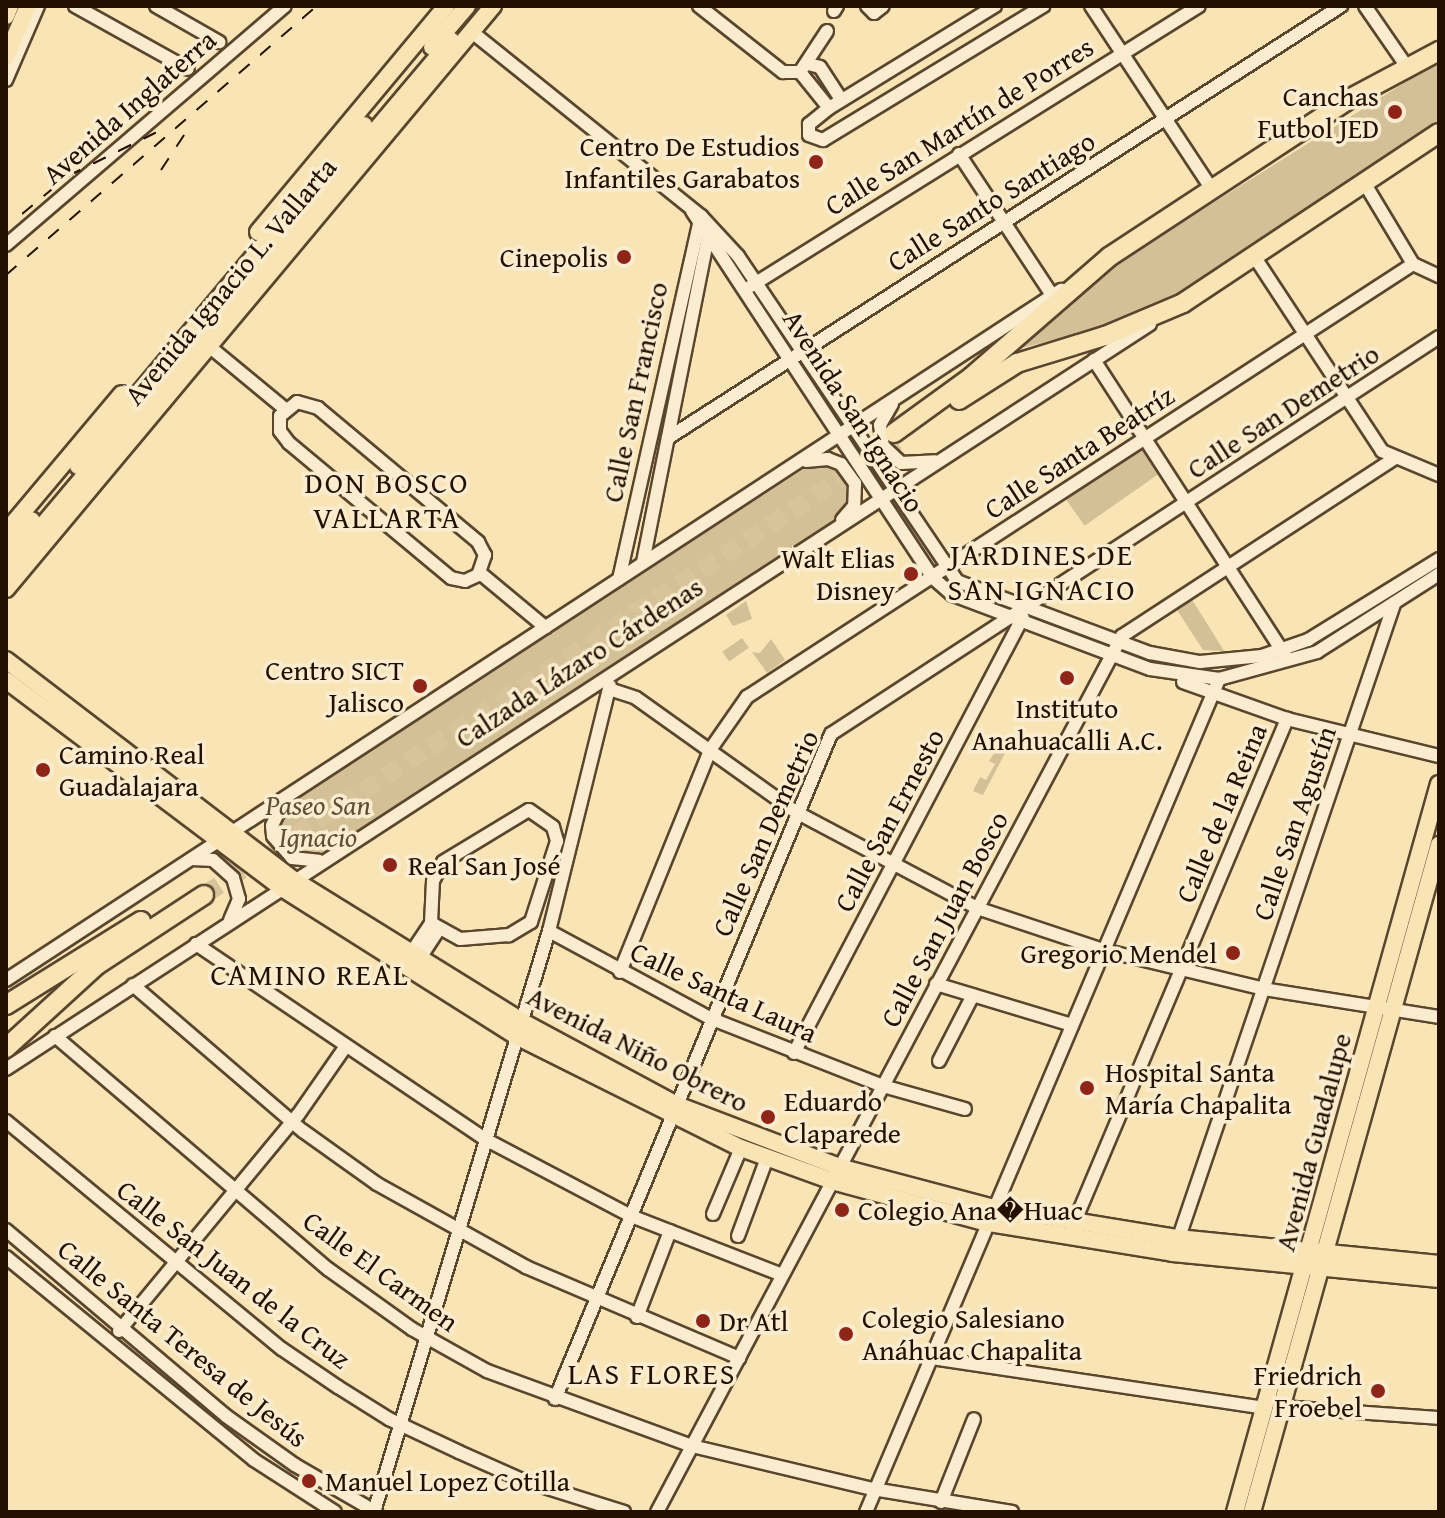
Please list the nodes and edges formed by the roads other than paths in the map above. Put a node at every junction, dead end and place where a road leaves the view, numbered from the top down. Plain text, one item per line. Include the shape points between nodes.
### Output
1 (12, 6) edge
2 (28, 6) edge
3 (38, 6) edge
4 (75, 6) edge
5 (156, 6) edge
6 (446, 6) edge
7 (465, 6) edge
8 (480, 6) edge
9 (493, 6) edge
10 (699, 6) edge
11 (867, 6) edge
12 (883, 6) edge
13 (995, 6) edge
14 (1043, 6) edge
15 (1091, 6) edge
16 (1199, 6) edge
17 (1341, 6) edge
18 (1365, 6) edge
19 (280, 7) edge
20 (6, 16) edge
21 (467, 30) junction
22 (827, 31) dead end
23 (6, 38) edge
24 (219, 42) dead end
25 (1439, 42) edge
26 (1439, 51) edge
27 (1121, 52) junction
28 (6, 57) edge
29 (1405, 64) junction
30 (804, 68) junction
31 (188, 69) dead end
32 (888, 71) junction
33 (6, 80) edge
34 (390, 82) dead end
35 (901, 93) junction
36 (1351, 98) junction
37 (841, 99) junction
38 (829, 108) junction
39 (1163, 120) junction
40 (349, 132) dead end
41 (1439, 135) edge
42 (959, 154) junction
43 (1365, 184) junction
44 (1211, 188) junction
45 (269, 218) junction
46 (1002, 219) junction
47 (702, 223) junction
48 (6, 245) edge
49 (1254, 256) junction
50 (1109, 257) junction
51 (1413, 264) junction
52 (228, 268) junction
53 (1439, 276) edge
54 (752, 286) junction
55 (1052, 295) junction
56 (213, 303) junction
57 (1183, 303) junction
58 (1304, 334) junction
59 (1439, 337) edge
60 (204, 342) junction
61 (801, 349) junction
62 (790, 356) junction
63 (1094, 360) junction
64 (681, 364) junction
65 (664, 366) junction
66 (896, 398) junction
67 (1346, 398) junction
68 (285, 409) junction
69 (853, 427) junction
70 (840, 435) junction
71 (668, 438) junction
72 (1144, 438) junction
73 (943, 459) junction
74 (1394, 459) junction
75 (795, 464) junction
76 (1439, 475) edge
77 (640, 480) junction
78 (657, 485) junction
79 (895, 491) junction
80 (882, 499) junction
81 (1186, 503) junction
82 (6, 532) edge
83 (6, 551) edge
84 (802, 551) junction
85 (1439, 559) edge
86 (643, 562) junction
87 (1228, 568) junction
88 (6, 569) edge
89 (945, 569) junction
90 (480, 573) junction
91 (1439, 574) edge
92 (932, 577) junction
93 (619, 579) junction
94 (6, 589) edge
95 (1391, 598) junction
96 (1020, 616) junction
97 (545, 627) junction
98 (1118, 643) junction
99 (1282, 651) junction
100 (1112, 655) junction
101 (7, 660) edge
102 (1290, 663) junction
103 (1150, 669) junction
104 (612, 673) junction
105 (1219, 679) junction
106 (6, 680) edge
107 (609, 689) junction
108 (1213, 693) junction
109 (1287, 719) junction
110 (1349, 736) junction
111 (710, 750) junction
112 (1439, 756) edge
113 (1439, 784) edge
114 (287, 797) junction
115 (796, 812) junction
116 (224, 839) junction
117 (1439, 845) edge
118 (191, 860) junction
119 (324, 861) junction
120 (893, 864) junction
121 (288, 884) junction
122 (977, 908) junction
123 (228, 923) junction
124 (435, 926) junction
125 (549, 931) junction
126 (196, 944) junction
127 (1103, 950) junction
128 (416, 956) junction
129 (1181, 969) junction
130 (620, 972) junction
131 (6, 980) edge
132 (936, 984) junction
133 (133, 985) junction
134 (1264, 989) junction
135 (973, 995) junction
136 (6, 1005) edge
137 (1384, 1011) junction
138 (1439, 1017) edge
139 (712, 1019) junction
140 (1072, 1025) junction
141 (519, 1028) junction
142 (55, 1036) junction
143 (346, 1046) junction
144 (6, 1048) edge
145 (794, 1053) junction
146 (939, 1061) dead end
147 (6, 1069) edge
148 (883, 1086) junction
149 (965, 1109) dead end
150 (674, 1111) junction
151 (6, 1121) edge
152 (292, 1122) junction
153 (485, 1139) junction
154 (741, 1148) junction
155 (767, 1158) junction
156 (836, 1174) junction
157 (235, 1190) junction
158 (713, 1214) dead end
159 (991, 1215) junction
160 (631, 1216) junction
161 (1071, 1229) junction
162 (6, 1230) edge
163 (458, 1230) junction
164 (670, 1231) junction
165 (738, 1236) dead end
166 (1176, 1245) junction
167 (6, 1257) edge
168 (176, 1262) junction
169 (1315, 1262) junction
170 (1439, 1264) edge
171 (782, 1275) junction
172 (1439, 1279) edge
173 (596, 1301) junction
174 (637, 1317) junction
175 (121, 1327) junction
176 (425, 1337) junction
177 (109, 1342) junction
178 (739, 1358) junction
179 (931, 1358) junction
180 (555, 1399) junction
181 (1274, 1407) junction
182 (1439, 1418) edge
183 (974, 1419) dead end
184 (398, 1424) junction
185 (692, 1446) junction
186 (873, 1489) junction
187 (941, 1502) junction
188 (335, 1512) edge
189 (375, 1512) edge
190 (624, 1512) edge
191 (657, 1512) edge
192 (866, 1512) edge
193 (1012, 1512) edge
194 (1235, 1512) edge
195 (1252, 1512) edge

1 - 20 main road
1 - 23 main road
2 - 28 main road
3 - 33 street
4 - 31 street
5 - 24 street
6 - 45 main road, Avenida Ignacio L. Vallarta
7 - 34 main road via 452,11
7 - 56 main road, Avenida Ignacio L. Vallarta
8 - 21 main road, Avenida Ignacio L. Vallarta
9 - 21 main road, Avenida Ignacio L. Vallarta
10 - 30 street via 783,72
11 - 12 street via 874,13
13 - 32 street
14 - 35 street
15 - 27 street
16 - 27 street, Calle San Martín de Porres
17 - 39 street, Calle Santo Santiago
18 - 29 street
19 - 48 street, Avenida Inglaterra
21 - 47 street, Avenida San Ignacio
21 - 60 main road, Avenida Ignacio L. Vallarta
21 - 60 main road, Avenida Ignacio L. Vallarta via 439,72
22 - 30 street
25 - 29 street, Calzada Lázaro Cárdenas
26 - 36 highway, Calzada Lázaro Cárdenas
27 - 39 street
27 - 42 street, Calle San Martín de Porres
29 - 36 street, Calzada Lázaro Cárdenas
30 - 37 street via 820,67
30 - 38 street
32 - 35 street
32 - 37 street
35 - 38 street via 823,140 814,139 809,124
36 - 44 highway, Calzada Lázaro Cárdenas
37 - 38 street
39 - 44 street
39 - 46 street, Calle Santo Santiago via 1088,171
40 - 45 main road
41 - 43 highway, Calzada Lázaro Cárdenas
42 - 46 street
42 - 54 street, Calle San Martín de Porres
43 - 49 highway, Calzada Lázaro Cárdenas
43 - 51 street
44 - 50 highway, Calzada Lázaro Cárdenas
45 - 52 main road, Avenida Ignacio L. Vallarta
46 - 55 street
46 - 61 street, Calle Santo Santiago
47 - 54 street, Avenida San Ignacio
47 - 64 street, Calle San Francisco
47 - 65 street, Calle San Francisco
49 - 57 highway, Calzada Lázaro Cárdenas
49 - 58 street
50 - 55 street, Calzada Lázaro Cárdenas
50 - 57 highway, Calzada Lázaro Cárdenas via 897,436 1017,363 1105,336
51 - 53 street
51 - 58 street, Calle Santa Beatríz
52 - 56 main road
52 - 82 main road, Avenida Ignacio L. Vallarta
54 - 61 street, Avenida San Ignacio
54 - 62 street, Avenida San Ignacio
55 - 66 street, Calzada Lázaro Cárdenas
56 - 83 main road, Avenida Ignacio L. Vallarta
57 - 63 street, Calzada Lázaro Cárdenas
58 - 67 street
58 - 72 street, Calle Santa Beatríz
59 - 67 street, Calle San Demetrio
60 - 68 street
60 - 88 main road, Avenida Ignacio L. Vallarta
60 - 94 main road, Avenida Ignacio L. Vallarta
61 - 62 street, Calle Santo Santiago
61 - 69 street, Avenida San Ignacio
62 - 70 street, Avenida San Ignacio
62 - 71 street, Calle Santo Santiago
63 - 72 street
63 - 73 street, Calzada Lázaro Cárdenas
64 - 65 street
64 - 71 street, Calle San Francisco
65 - 77 street, Calle San Francisco
66 - 69 street, Calzada Lázaro Cárdenas
66 - 73 street via 880,425 883,446 901,463
67 - 74 street via 1377,446
67 - 81 street, Calle San Demetrio
68 - 90 street via 304,402 318,408 478,542 485,555
68 - 90 street via 280,431 300,453 451,578 465,581
69 - 70 street, Calzada Lázaro Cárdenas
69 - 79 street, Avenida San Ignacio
70 - 75 street, Calzada Lázaro Cárdenas
70 - 80 street, Avenida San Ignacio
71 - 78 street, Calle San Francisco
72 - 81 street
72 - 89 street, Calle Santa Beatríz
73 - 79 street, Calzada Lázaro Cárdenas
74 - 76 street
74 - 87 street, Calle San Juan Bosco
75 - 84 street via 816,459 841,464 857,494 847,516
75 - 86 street, Calzada Lázaro Cárdenas
77 - 78 street
77 - 93 street, Calle San Francisco
78 - 86 street, Calle San Francisco
79 - 80 street, Calzada Lázaro Cárdenas
79 - 89 street, Avenida San Ignacio
80 - 84 street, Calzada Lázaro Cárdenas
80 - 92 street, Avenida San Ignacio
81 - 87 street
81 - 96 street, Calle San Demetrio
84 - 104 street, Calzada Lázaro Cárdenas
85 - 95 street, Avenida San Ignacio
86 - 93 street, Calzada Lázaro Cárdenas
87 - 98 street, Calle San Juan Bosco
87 - 99 street
89 - 92 street, Calle Santa Beatríz
89 - 96 street, Avenida San Ignacio
90 - 97 street
91 - 95 street, Avenida San Ignacio
92 - 96 street, Avenida San Ignacio via 953,595
92 - 111 street, Calle Santa Beatríz via 754,691 730,714
93 - 97 street, Calzada Lázaro Cárdenas
95 - 99 street, Avenida San Ignacio
95 - 102 street, Avenida San Ignacio via 1339,641
95 - 110 street, Calle San Agustín
96 - 98 street, Avenida San Ignacio
96 - 100 street, Avenida San Ignacio
96 - 115 street, Calle San Demetrio via 838,728 825,743
96 - 120 street, Calle San Ernesto
97 - 114 street, Calzada Lázaro Cárdenas
98 - 99 street, Avenida San Ignacio via 1200,662
98 - 100 street, Calle San Juan Bosco
99 - 102 street
100 - 103 street, Avenida San Ignacio
100 - 122 street, Calle San Juan Bosco
101 - 116 main road, Avenida Niño Obrero
102 - 105 street, Avenida San Ignacio
103 - 105 street, Avenida San Ignacio
103 - 108 street
104 - 107 street
104 - 119 street, Calzada Lázaro Cárdenas
105 - 108 street
106 - 116 main road, Avenida Niño Obrero
107 - 111 street via 636,698
107 - 125 street
108 - 109 street
108 - 127 street
109 - 110 street
109 - 129 street, Calle de la Reina
110 - 112 street
110 - 134 street, Calle San Agustín
111 - 115 street
111 - 130 street, Calle Santa Beatríz
113 - 137 main road, Avenida Guadalupe
114 - 116 street, Calzada Lázaro Cárdenas
114 - 119 street via 275,816 273,836 292,858
115 - 120 street
115 - 139 street, Calle San Demetrio
116 - 118 street, Calzada Lázaro Cárdenas
116 - 121 main road, Avenida Niño Obrero
117 - 137 main road, Avenida Guadalupe
118 - 123 street via 213,860 233,878 239,899
118 - 131 street, Calzada Lázaro Cárdenas
119 - 121 street, Calzada Lázaro Cárdenas
120 - 122 street
120 - 145 street, Calle San Ernesto
121 - 123 street, Calzada Lázaro Cárdenas
121 - 128 main road, Avenida Niño Obrero
121 - 141 main road, Avenida Niño Obrero
122 - 127 street
122 - 132 street, Calle San Juan Bosco
123 - 126 street, Calzada Lázaro Cárdenas
124 - 124 street via 460,939 483,933 509,935 531,922 557,841 553,827 529,810 443,862 433,881
124 - 128 street
125 - 130 street, Calle Santa Laura
125 - 141 street
126 - 133 street, Calzada Lázaro Cárdenas
126 - 143 street
127 - 129 street
127 - 140 street
128 - 141 main road, Avenida Niño Obrero
129 - 134 street
129 - 161 street, Calle de la Reina
130 - 139 street, Calle Santa Laura
132 - 135 street
132 - 148 street, Calle San Juan Bosco
133 - 142 street, Calzada Lázaro Cárdenas
133 - 152 street
134 - 137 street
134 - 166 street, Calle San Agustín
135 - 140 street
135 - 146 street
136 - 144 highway via 201,890 97,965
137 - 138 street
137 - 169 main road, Avenida Guadalupe
139 - 145 street, Calle Santa Laura
139 - 150 street, Calle San Demetrio
140 - 159 street
141 - 150 main road, Avenida Niño Obrero
141 - 153 street
142 - 147 street, Calzada Lázaro Cárdenas
142 - 157 street, Calle El Carmen
143 - 152 street
143 - 153 street
145 - 148 street, Calle Santa Laura
148 - 149 street, Calle Santa Laura
148 - 156 street, Calle San Juan Bosco
150 - 154 main road, Avenida Niño Obrero
150 - 156 main road, Avenida Niño Obrero
150 - 160 street, Calle San Demetrio
151 - 168 street, Calle San Juan de la Cruz
152 - 157 street
152 - 163 street via 377,1184
153 - 160 street
153 - 163 street
154 - 155 main road, Avenida Niño Obrero
154 - 158 street
155 - 156 main road, Avenida Niño Obrero
155 - 165 street
156 - 159 main road, Avenida Niño Obrero
156 - 171 street, Calle San Juan Bosco
157 - 168 street
157 - 176 street, Calle El Carmen via 328,1269
159 - 161 main road, Avenida Niño Obrero
159 - 179 street
160 - 164 street
160 - 173 street, Calle San Demetrio
161 - 166 main road, Avenida Niño Obrero
162 - 175 street, Calle Santa Teresa de Jesús
163 - 173 street
163 - 176 street
164 - 171 street
164 - 174 street
166 - 169 main road, Avenida Niño Obrero
167 - 177 street, Calle Santa Teresa de Jesús
168 - 175 street
168 - 184 street, Calle San Juan de la Cruz via 282,1349
169 - 170 main road, Avenida Niño Obrero
169 - 172 main road, Avenida Niño Obrero
169 - 181 main road, Avenida Guadalupe
171 - 178 street, Calle San Juan Bosco
173 - 174 street
173 - 180 street, Calle San Demetrio
174 - 178 street
175 - 177 street
175 - 189 street, Calle Santa Teresa de Jesús via 265,1445
176 - 180 street, Calle El Carmen
176 - 184 street
177 - 188 street, Calle Santa Teresa de Jesús via 254,1460
178 - 185 street, Calle San Juan Bosco
179 - 181 street
179 - 186 street
180 - 185 street, Calle El Carmen
181 - 182 street
181 - 194 main road, Avenida Guadalupe
181 - 195 main road, Avenida Guadalupe
183 - 187 street
184 - 189 street
184 - 190 street, Calle San Juan de la Cruz via 522,1480
185 - 186 street, Calle El Carmen
185 - 191 street, Calle San Juan Bosco
186 - 187 street, Calle El Carmen
186 - 192 street
187 - 193 street, Calle El Carmen

